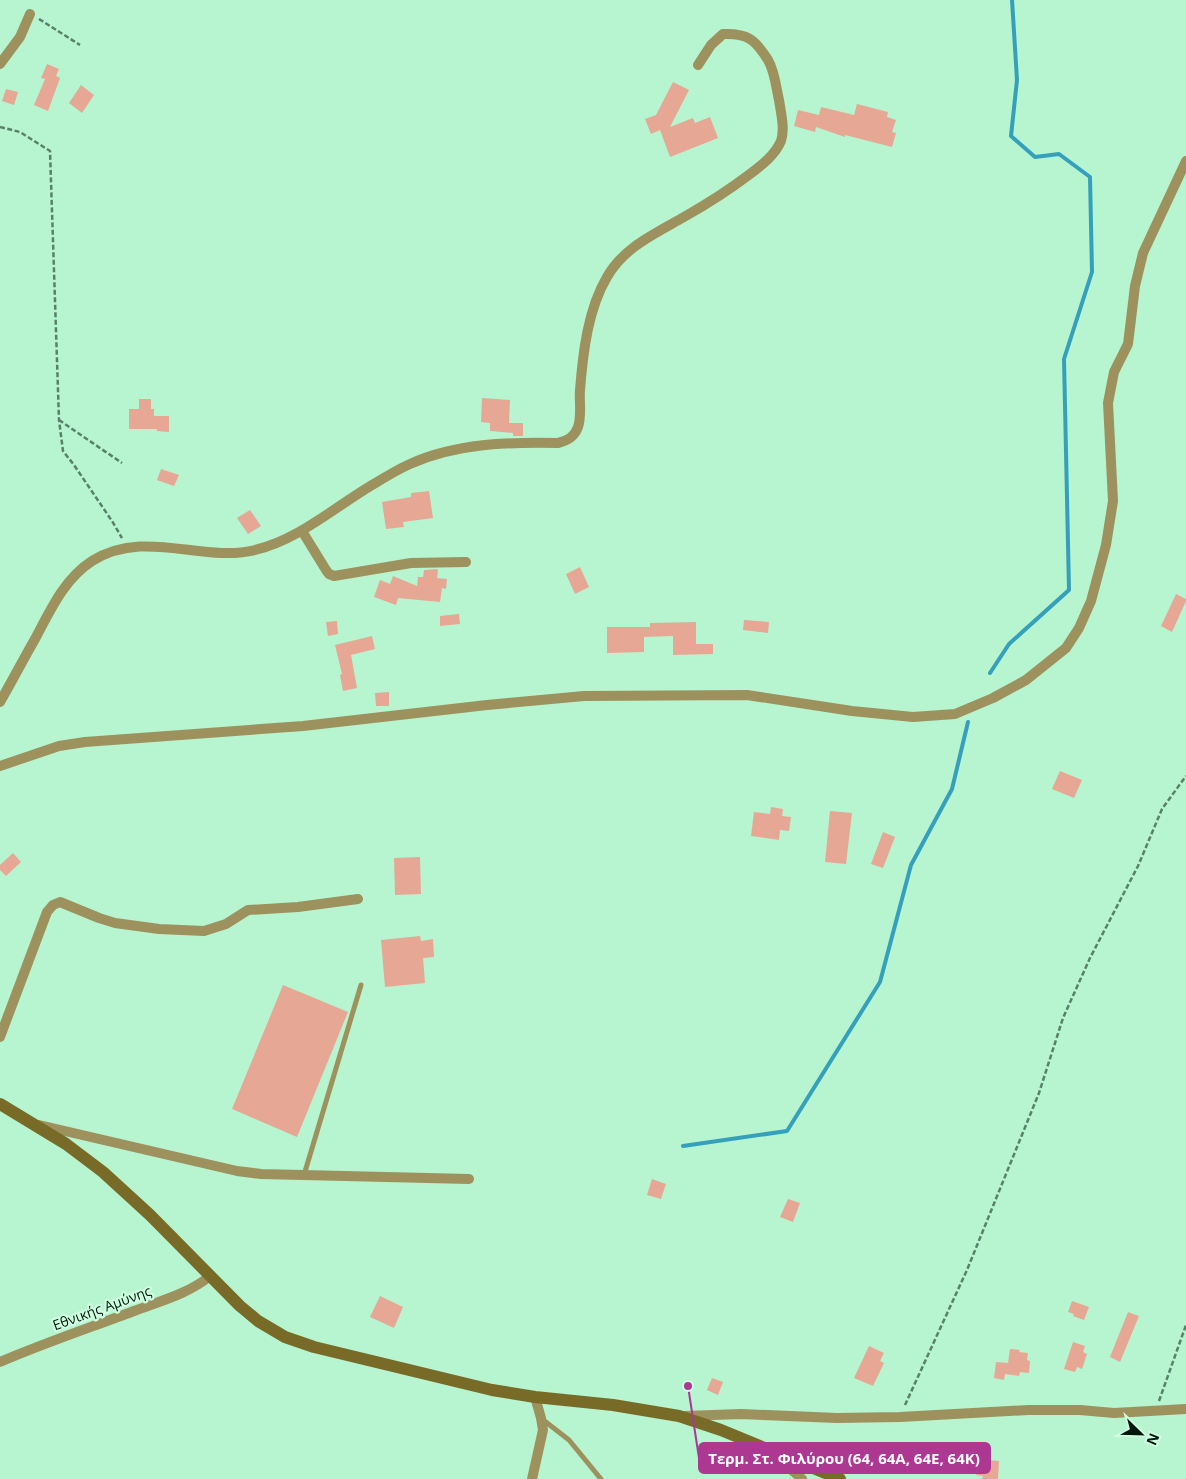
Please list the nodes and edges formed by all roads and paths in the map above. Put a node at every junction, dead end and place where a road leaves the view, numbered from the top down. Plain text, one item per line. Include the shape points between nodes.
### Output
1 (30, 14) joint
2 (80, 45) dead end
3 (0, 64) edge
4 (698, 65) dead end
5 (0, 127) edge
6 (1186, 160) edge
7 (59, 420) junction
8 (122, 463) dead end
9 (302, 531) junction
10 (128, 548) junction
11 (466, 562) dead end
12 (0, 702) edge
13 (0, 766) edge
14 (1186, 776) edge
15 (358, 899) dead end
16 (361, 985) dead end
17 (0, 1037) edge
18 (0, 1104) edge
19 (36, 1124) junction
20 (304, 1175) junction
21 (469, 1179) dead end
22 (210, 1276) junction
23 (1186, 1325) edge
24 (0, 1362) edge
25 (535, 1397) junction
26 (1186, 1409) edge
27 (1156, 1412) junction
28 (679, 1416) junction
29 (900, 1417) junction
30 (541, 1418) junction
31 (769, 1450) junction
32 (532, 1479) edge
33 (600, 1479) edge
34 (802, 1479) edge
35 (840, 1479) edge

1 - 2 path
1 - 3 street via 20,37
4 - 9 street via 723,34 740,33 754,41 773,73 781,116 781,141 755,171 640,242 611,270 595,302 582,372 580,421 574,435 558,443 502,443 432,455 365,489
5 - 7 path via 20,132 50,151
6 - 13 street via 1143,253 1135,286 1128,344 1114,372 1108,403 1113,502 1091,601 1066,648 1026,680 993,698 954,714 913,717 747,695 576,697 303,726 85,742 59,746
7 - 8 path
7 - 10 path via 63,451
9 - 10 street via 276,544 245,552 167,546
9 - 11 street via 326,570 334,576 411,563
10 - 12 street via 97,558 69,581
14 - 29 path via 1162,809 1138,866 1063,1018 1039,1093 967,1270
15 - 17 street via 248,910 226,924 204,931 115,923 60,902 47,912
16 - 20 lane
18 - 19 street
19 - 20 street via 237,1171
19 - 22 street via 103,1172
20 - 21 street
22 - 24 street, Εθνικής Αμύνης via 181,1293
22 - 25 street via 258,1321 295,1341 492,1390
23 - 27 path
25 - 28 street
25 - 30 street
26 - 27 street
27 - 29 street via 1028,1410
28 - 29 street
28 - 31 street
30 - 32 street via 543,1430
30 - 33 lane via 569,1440
31 - 34 street
31 - 35 street

